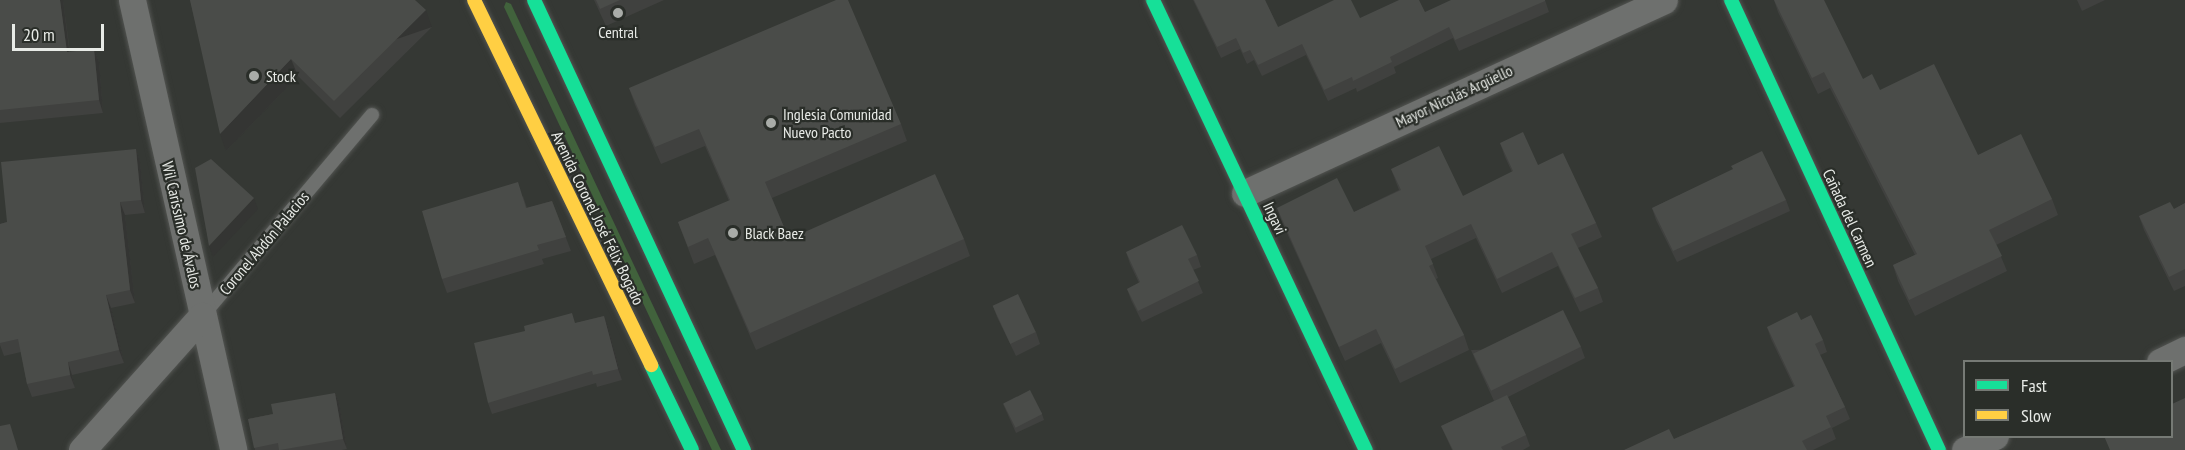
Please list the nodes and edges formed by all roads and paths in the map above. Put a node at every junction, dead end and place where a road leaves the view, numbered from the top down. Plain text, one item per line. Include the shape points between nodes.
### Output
1 (132, 0) edge
2 (474, 0) edge
3 (534, 0) edge
4 (1153, 0) edge
5 (1664, 0) edge
6 (1731, 0) edge
7 (372, 115) dead end
8 (1245, 193) junction
9 (202, 316) junction
10 (2185, 350) edge
11 (2164, 360) edge
12 (1991, 438) edge
13 (82, 450) edge
14 (232, 450) edge
15 (692, 450) edge
16 (744, 450) edge
17 (1366, 450) edge
18 (1939, 450) edge
19 (1965, 450) edge

1 - 9 street, Wil Carissimo de Ávalos
2 - 15 street, Avenida Coronel José Félix Bogado
3 - 16 street, Avenida Coronel José Félix Bogado
4 - 8 street, Ingavi
5 - 8 street, Mayor Nicolás Argüello
6 - 18 street, Cañada del Carmen
7 - 9 lane, Coronel Abdón Palacios
8 - 17 street, Ingavi
9 - 13 street, Coronel Abdón Palacios
9 - 14 street, Wil Carissimo de Ávalos
10 - 11 street
12 - 19 street

